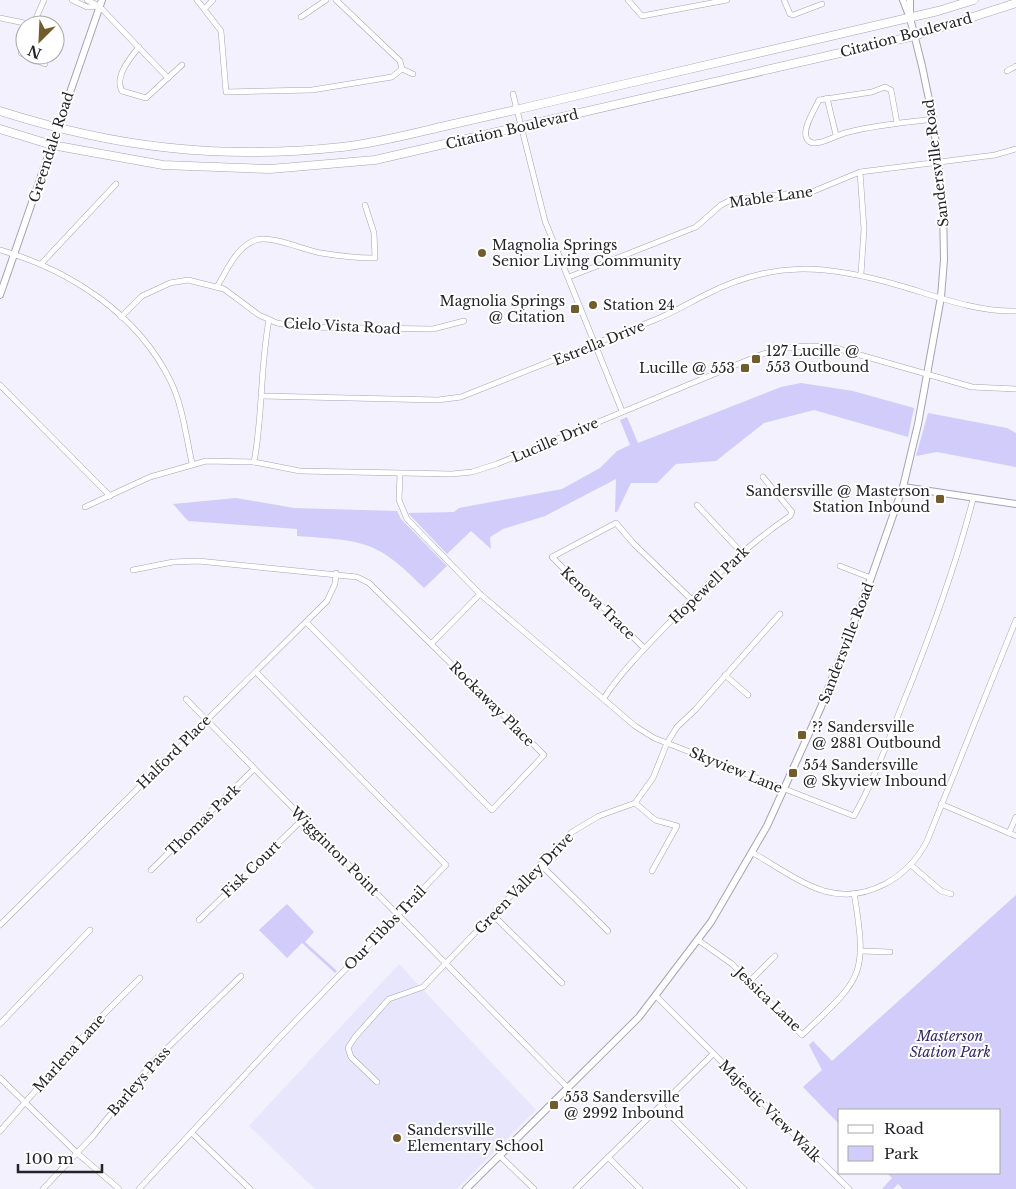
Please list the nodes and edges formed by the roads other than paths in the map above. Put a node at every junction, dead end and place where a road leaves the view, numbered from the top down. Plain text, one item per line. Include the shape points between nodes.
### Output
1 (44, 0) edge
2 (72, 0) edge
3 (87, 0) edge
4 (197, 0) edge
5 (213, 0) edge
6 (326, 0) edge
7 (336, 0) edge
8 (628, 0) edge
9 (727, 0) edge
10 (784, 0) edge
11 (903, 0) edge
12 (910, 0) edge
13 (974, 0) edge
14 (100, 3) edge
15 (1016, 3) edge
16 (822, 4) dead end
17 (205, 8) junction
18 (38, 15) edge
19 (301, 17) dead end
20 (0, 18) edge
21 (910, 18) junction
22 (15, 21) edge
23 (914, 36) junction
24 (139, 47) junction
25 (182, 65) dead end
26 (1016, 66) edge
27 (402, 69) junction
28 (1007, 71) dead end
29 (413, 74) dead end
30 (168, 78) junction
31 (513, 94) dead end
32 (828, 98) junction
33 (517, 110) junction
34 (0, 111) edge
35 (933, 119) junction
36 (897, 124) junction
37 (522, 126) junction
38 (0, 129) edge
39 (57, 129) junction
40 (836, 135) junction
41 (52, 145) junction
42 (1016, 149) edge
43 (939, 163) junction
44 (860, 172) junction
45 (116, 184) dead end
46 (365, 205) dead end
47 (0, 250) edge
48 (16, 254) junction
49 (41, 264) junction
50 (861, 274) junction
51 (569, 277) junction
52 (217, 287) junction
53 (0, 295) edge
54 (942, 298) junction
55 (1016, 312) edge
56 (121, 317) junction
57 (269, 320) junction
58 (464, 321) dead end
59 (594, 345) junction
60 (928, 376) junction
61 (0, 385) edge
62 (1016, 390) edge
63 (262, 396) junction
64 (622, 411) junction
65 (254, 462) junction
66 (192, 463) junction
67 (400, 474) junction
68 (764, 477) dead end
69 (903, 487) junction
70 (110, 496) junction
71 (973, 498) junction
72 (696, 504) dead end
73 (1016, 504) edge
74 (86, 507) dead end
75 (741, 552) junction
76 (840, 566) dead end
77 (133, 570) dead end
78 (336, 573) junction
79 (872, 578) junction
80 (480, 594) junction
81 (692, 600) junction
82 (780, 614) dead end
83 (1016, 620) edge
84 (306, 622) junction
85 (432, 643) junction
86 (644, 648) junction
87 (256, 672) junction
88 (725, 675) junction
89 (748, 695) dead end
90 (604, 698) junction
91 (186, 699) dead end
92 (206, 720) junction
93 (667, 742) junction
94 (254, 769) junction
95 (784, 789) junction
96 (635, 803) junction
97 (941, 804) junction
98 (1016, 817) edge
99 (303, 818) junction
100 (1009, 833) junction
101 (1016, 836) edge
102 (753, 853) junction
103 (540, 864) junction
104 (911, 865) junction
105 (151, 870) dead end
106 (652, 871) dead end
107 (854, 893) junction
108 (951, 894) dead end
109 (492, 914) junction
110 (398, 915) junction
111 (199, 920) dead end
112 (0, 925) edge
113 (90, 930) dead end
114 (608, 931) dead end
115 (698, 940) junction
116 (862, 951) junction
117 (890, 952) dead end
118 (775, 956) dead end
119 (446, 964) junction
120 (241, 976) dead end
121 (140, 978) dead end
122 (749, 982) junction
123 (562, 984) dead end
124 (656, 996) junction
125 (0, 1024) edge
126 (713, 1054) junction
127 (0, 1078) edge
128 (377, 1082) dead end
129 (568, 1088) junction
130 (24, 1103) junction
131 (660, 1106) junction
132 (0, 1131) edge
133 (193, 1134) junction
134 (77, 1154) junction
135 (500, 1156) junction
136 (608, 1157) junction
137 (43, 1189) edge
138 (119, 1189) edge
139 (140, 1189) edge
140 (250, 1189) edge
141 (466, 1189) edge
142 (534, 1189) edge
143 (576, 1189) edge
144 (640, 1189) edge
145 (744, 1189) edge
146 (849, 1189) edge

1 - 18 street
2 - 14 street via 87,7
3 - 14 street
4 - 17 street
5 - 17 street
6 - 19 street
7 - 27 street via 400,61
8 - 9 street via 642,16
10 - 16 street via 793,15
11 - 21 street, Sandersville Road
12 - 21 street, Sandersville Road
13 - 21 main road, Citation Boulevard
14 - 24 street
14 - 39 street, Greendale Road
15 - 23 main road, Citation Boulevard
17 - 27 street via 221,32 226,92 312,90 392,77
20 - 22 street
21 - 23 street, Sandersville Road
21 - 33 main road, Citation Boulevard
23 - 35 street, Sandersville Road
23 - 37 main road, Citation Boulevard
24 - 30 street
24 - 30 street via 128,62 120,82 122,92 146,98
25 - 30 street
26 - 28 street
27 - 29 street
31 - 33 street
32 - 36 street via 885,87 891,90
32 - 40 street
32 - 40 street via 819,100 805,134 811,143
33 - 37 street
33 - 39 main road, Citation Boulevard via 370,142 274,152 145,146
34 - 39 main road, Citation Boulevard
35 - 36 street
35 - 43 street, Sandersville Road
36 - 40 street
37 - 41 main road, Citation Boulevard via 375,160 270,169 163,165
37 - 51 street via 545,221
38 - 41 main road, Citation Boulevard
39 - 41 street, Greendale Road
41 - 48 street, Greendale Road
42 - 43 street, Mable Lane
43 - 44 street, Mable Lane
43 - 54 street, Sandersville Road via 945,228
44 - 50 street via 864,229
44 - 51 street, Mable Lane via 814,191 731,200 696,227
45 - 49 street
46 - 52 street via 374,233 375,258 320,253 257,239 234,258
47 - 48 street
48 - 49 street
48 - 53 street, Greendale Road
49 - 56 street via 82,285
50 - 54 street, Estrella Drive
50 - 59 street, Estrella Drive via 801,268 763,274 705,295 673,313
51 - 59 street
52 - 56 street, Cielo Vista Road via 188,280 170,283 142,296
52 - 57 street, Cielo Vista Road
54 - 55 street, Estrella Drive via 991,311
54 - 60 street, Sandersville Road
56 - 66 street via 142,338 171,383
57 - 58 street, Cielo Vista Road via 299,327 433,329
57 - 63 street
59 - 63 street, Estrella Drive via 486,389 450,400
59 - 64 street
60 - 62 street, Lucille Drive via 972,387
60 - 64 street, Lucille Drive via 826,346 795,346 778,348
60 - 69 street, Sandersville Road
61 - 70 street
63 - 65 street
64 - 67 street, Lucille Drive via 472,472
65 - 66 street, Lucille Drive
65 - 67 street, Lucille Drive via 300,471
66 - 70 street, Lucille Drive via 150,477
67 - 80 street, Skyview Lane via 399,500 407,519
68 - 75 street, Hopewell Park via 792,512
69 - 71 street
69 - 79 street, Sandersville Road
70 - 74 street, Lucille Drive
71 - 73 street
71 - 95 street, Skyview Lane via 936,620 854,816
72 - 75 street
75 - 81 street, Hopewell Park
76 - 79 street
77 - 78 street, Rockaway Place via 198,561
78 - 84 street, Halford Place via 327,601
78 - 85 street, Rockaway Place via 369,583
79 - 95 street, Sandersville Road via 821,707
80 - 85 street
80 - 90 street, Skyview Lane
81 - 86 street, Hopewell Park
81 - 86 street, Kenova Trace via 616,523 552,557
82 - 88 street
83 - 97 street
84 - 85 street, Rockaway Place via 492,810 544,755
84 - 87 street, Halford Place
86 - 90 street, Hopewell Park
87 - 92 street, Halford Place
87 - 110 street, Our Tibbs Trail via 446,865
88 - 89 street
88 - 93 street
90 - 93 street, Skyview Lane via 634,726
91 - 92 street, Wigginton Point
92 - 94 street, Wigginton Point
92 - 112 street, Halford Place
93 - 95 street, Skyview Lane
93 - 96 street via 653,778
94 - 99 street, Wigginton Point
94 - 105 street, Thomas Park
95 - 102 street, Sandersville Road
96 - 103 street, Green Valley Drive via 599,816 578,828
96 - 106 street via 654,820 677,826
97 - 100 street
97 - 104 street via 921,852
98 - 100 street
99 - 110 street, Wigginton Point
99 - 111 street, Fisk Court
100 - 101 street
102 - 107 street via 818,889
102 - 115 street, Sandersville Road
103 - 109 street, Green Valley Drive
103 - 114 street
104 - 107 street via 883,886
104 - 108 street via 941,891
107 - 116 street, Jessica Lane
109 - 119 street, Green Valley Drive
109 - 123 street
110 - 119 street, Wigginton Point
110 - 133 street, Our Tibbs Trail via 281,1036
113 - 125 street
115 - 122 street, Jessica Lane via 732,964
115 - 124 street, Sandersville Road
116 - 117 street
116 - 122 street, Jessica Lane via 858,971 849,989 802,1035
118 - 122 street
119 - 128 street, Green Valley Drive via 424,987 389,999 348,1048 351,1057
119 - 129 street, Wigginton Point
120 - 134 street, Barleys Pass via 152,1063
121 - 130 street, Marlena Lane
124 - 126 street, Majestic View Walk
124 - 129 street, Sandersville Road
126 - 131 street, Majestic View Walk
126 - 146 street, Majestic View Walk
127 - 130 street
129 - 135 street, Sandersville Road
130 - 132 street, Marlena Lane
130 - 134 street
131 - 136 street, Majestic View Walk
131 - 145 street
133 - 139 street, Our Tibbs Trail
133 - 140 street
134 - 137 street, Barleys Pass
134 - 138 street
135 - 141 street, Sandersville Road
135 - 142 street
136 - 143 street, Majestic View Walk
136 - 144 street

